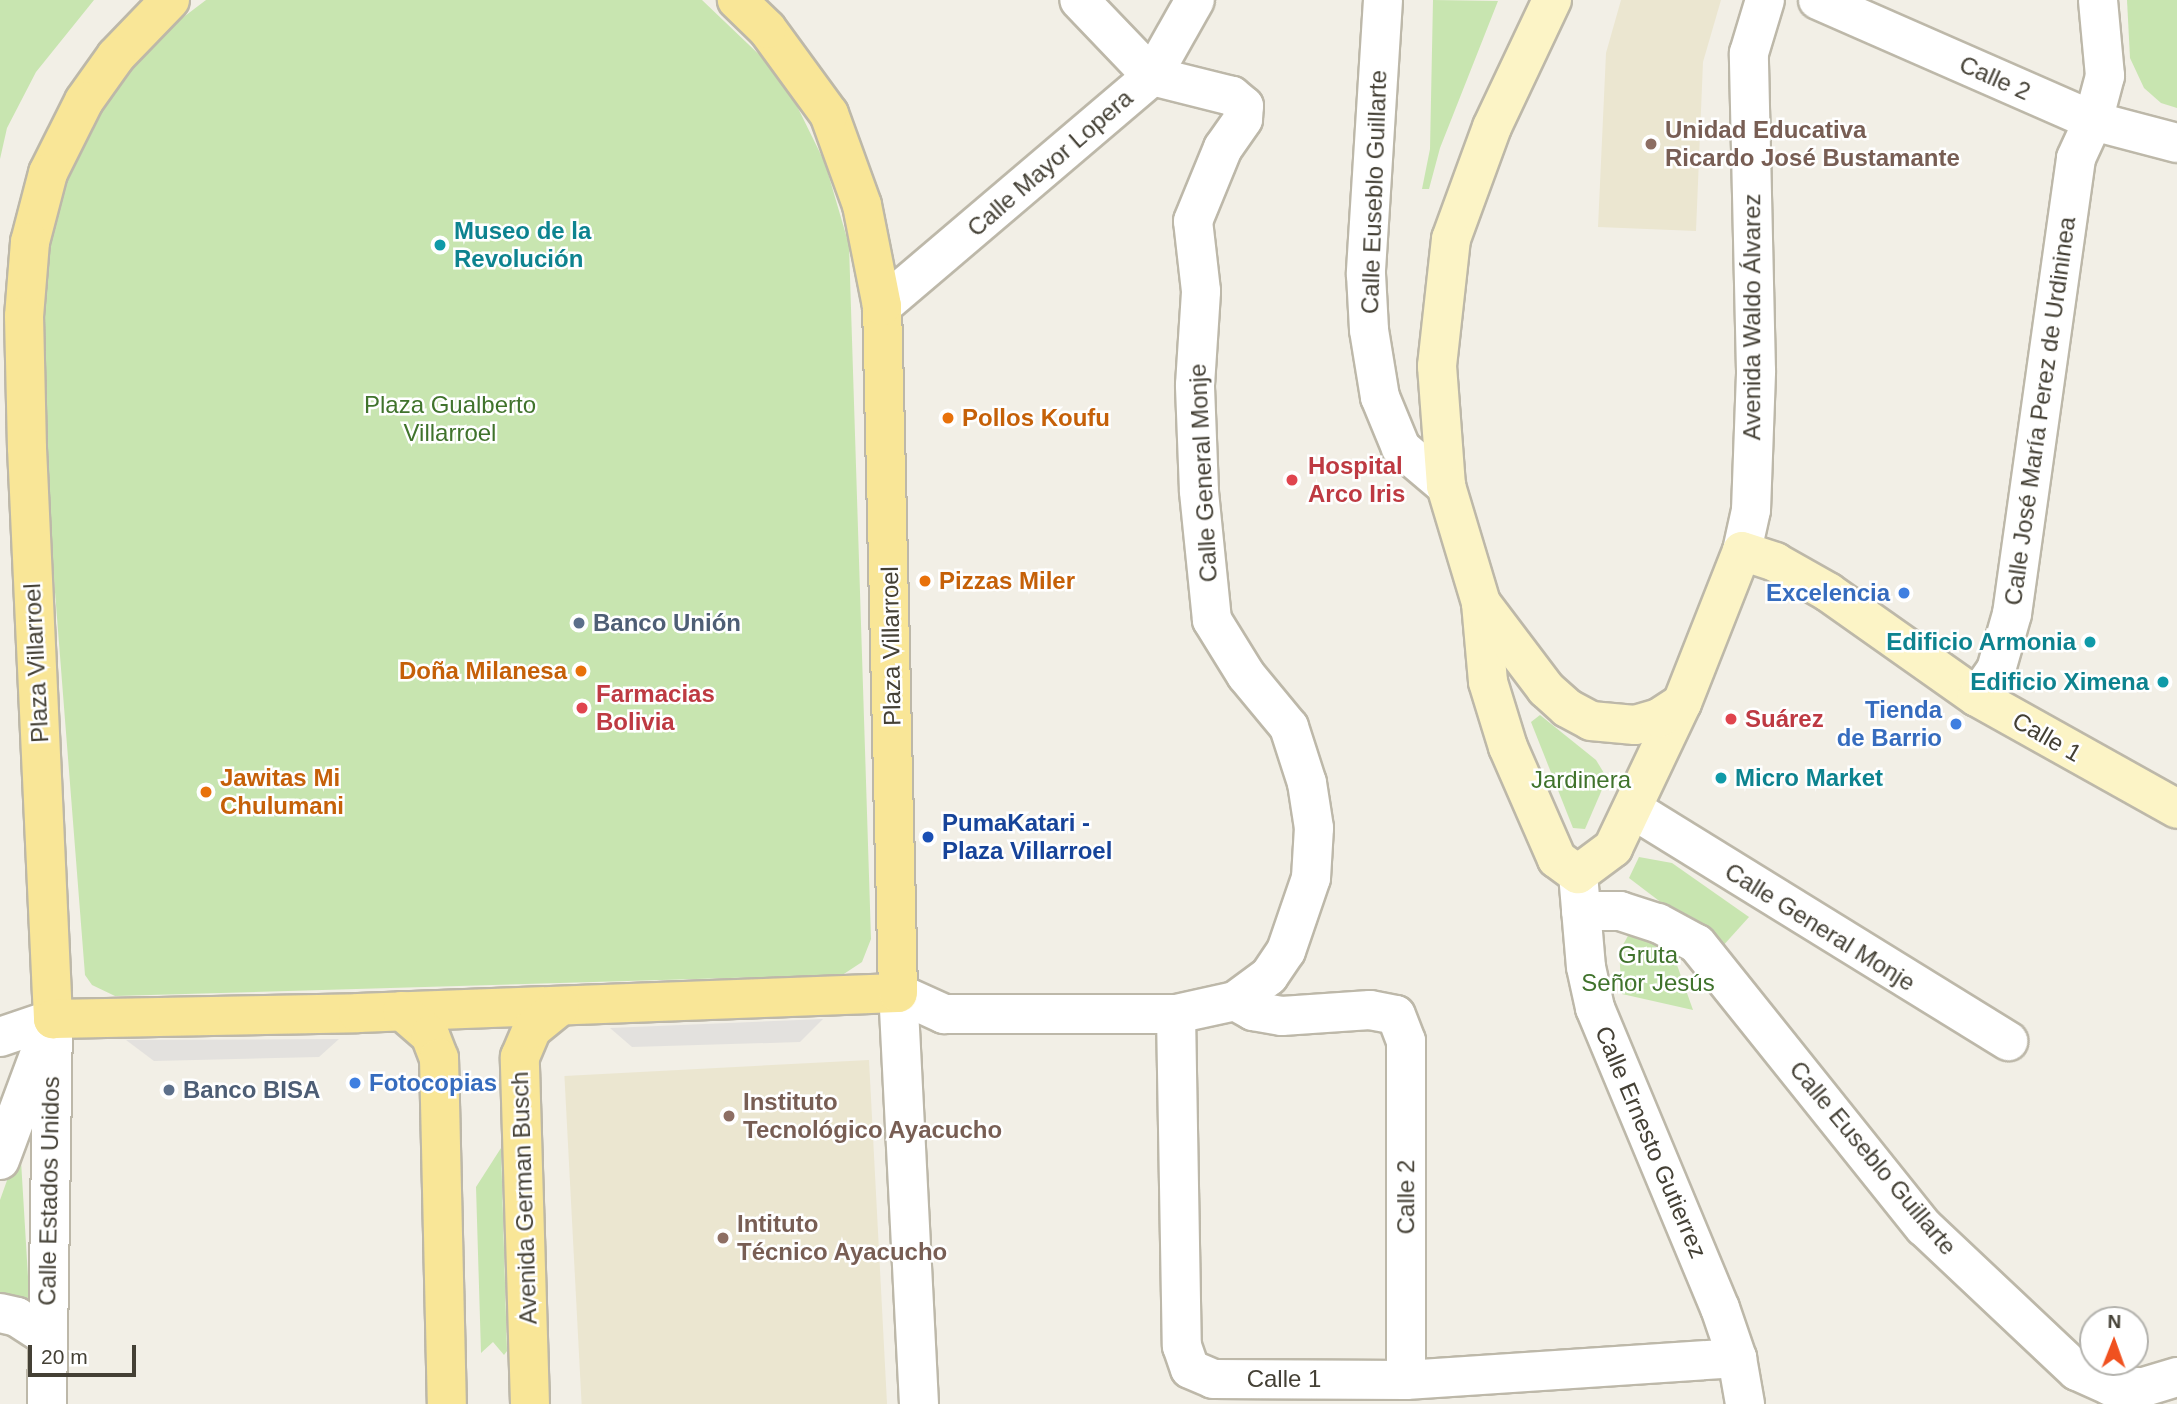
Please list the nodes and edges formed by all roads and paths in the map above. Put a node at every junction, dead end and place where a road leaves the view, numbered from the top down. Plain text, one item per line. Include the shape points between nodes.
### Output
1 (170, 0) edge
2 (737, 0) edge
3 (1079, 0) edge
4 (1195, 0) edge
5 (1383, 0) edge
6 (1552, 0) edge
7 (1765, 0) edge
8 (1818, 0) edge
9 (2098, 0) edge
10 (1152, 76) junction
11 (2093, 121) junction
12 (2177, 143) edge
13 (882, 306) junction
14 (1446, 486) junction
15 (1742, 551) junction
16 (1481, 603) junction
17 (1977, 697) junction
18 (1682, 703) junction
19 (2177, 809) edge
20 (1634, 810) junction
21 (1579, 893) junction
22 (898, 993) junction
23 (1235, 1001) junction
24 (559, 1006) junction
25 (402, 1011) junction
26 (1176, 1014) junction
27 (53, 1019) junction
28 (0, 1037) edge
29 (2008, 1041) dead end
30 (0, 1160) edge
31 (0, 1313) edge
32 (46, 1336) junction
33 (1737, 1358) junction
34 (2177, 1377) edge
35 (1406, 1380) junction
36 (47, 1404) edge
37 (447, 1404) edge
38 (530, 1404) edge
39 (919, 1404) edge
40 (1745, 1404) edge

1 - 27 main road, Plaza Villarroel via 116,55 84,101 48,173 30,242 24,316 27,448
2 - 13 main road, Plaza Villarroel via 767,29 829,114 862,205
3 - 10 street
4 - 10 street, Calle Mayor Lopera
5 - 14 street, Calle Euseblo Guillarte via 1366,274 1369,330 1380,397 1401,448
6 - 14 main road via 1492,127 1451,239 1437,366
7 - 15 street, Avenida Waldo Álvarez via 1749,53 1756,370 1751,510
8 - 11 street, Calle 2
9 - 11 street, Calle José María Perez de Urdininea via 2105,76
10 - 13 street, Calle Mayor Lopera
10 - 23 street, Calle General Monje via 1232,96 1244,106 1243,119 1223,148 1193,221 1201,291 1195,386 1200,504 1212,620 1289,727 1307,783 1314,828 1311,878 1286,951 1269,976
11 - 12 street, Calle 2
11 - 17 street, Calle José María Perez de Urdininea via 2076,158 2012,614 1996,670
13 - 22 main road, Plaza Villarroel
14 - 16 main road
15 - 17 main road, Calle 1 via 1775,562 1828,592
15 - 18 main road
16 - 18 main road via 1546,689 1591,721 1635,725 1659,718
16 - 21 main road via 1488,682 1508,747 1557,859
17 - 19 main road, Calle 1
18 - 20 main road
20 - 21 main road
20 - 29 street, Calle General Monje
21 - 33 street, Calle Ernesto Gutierrez via 1595,1008
21 - 34 street, Calle Euseblo Guillarte via 1658,923 1697,944 1924,1227 2077,1371 2110,1386 2144,1387
22 - 24 main road
22 - 26 street, Calle General Monje via 944,1014
22 - 39 street
23 - 26 street, Calle General Monje
23 - 35 street, Calle 2 via 1253,1011 1282,1016 1370,1010 1396,1015 1406,1041
24 - 25 main road
24 - 38 main road, Avenida German Busch via 532,1029 520,1057
25 - 27 main road
25 - 37 main road via 430,1035 439,1058
26 - 35 street, Calle 1 via 1182,1346 1190,1369 1213,1379
27 - 28 street
27 - 30 street
27 - 32 street, Calle Estados Unidos
31 - 32 street via 17,1317
32 - 36 street, Calle Estados Unidos
33 - 35 street, Calle 1
33 - 40 street, Calle Ernesto Gutierrez

